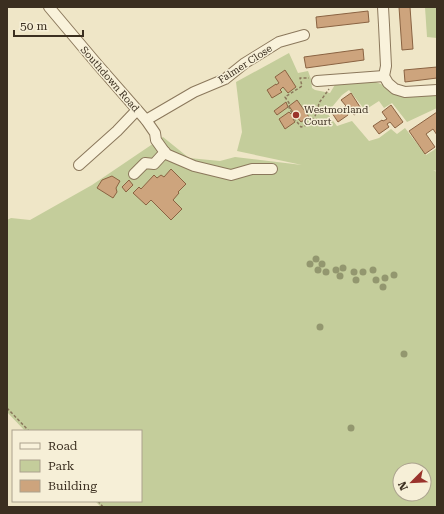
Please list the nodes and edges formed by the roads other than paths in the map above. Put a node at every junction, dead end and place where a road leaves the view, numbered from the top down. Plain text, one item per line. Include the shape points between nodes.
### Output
1 (49, 7) edge
2 (383, 7) edge
3 (304, 35) dead end
4 (384, 76) junction
5 (317, 81) road end
6 (437, 90) edge
7 (137, 110) junction
8 (146, 120) junction
9 (165, 152) junction
10 (80, 165) dead end
11 (272, 169) dead end
12 (134, 174) dead end

1 - 7 street, Southdown Road
2 - 4 street via 386,66
3 - 8 street, Falmer Close via 279,42 225,79 194,92
4 - 5 street
4 - 6 street via 395,89 405,92
7 - 8 street, Southdown Road
7 - 10 street
8 - 9 street, Southdown Road
9 - 11 street via 194,166 231,175 252,169
9 - 12 street via 154,164 145,163

